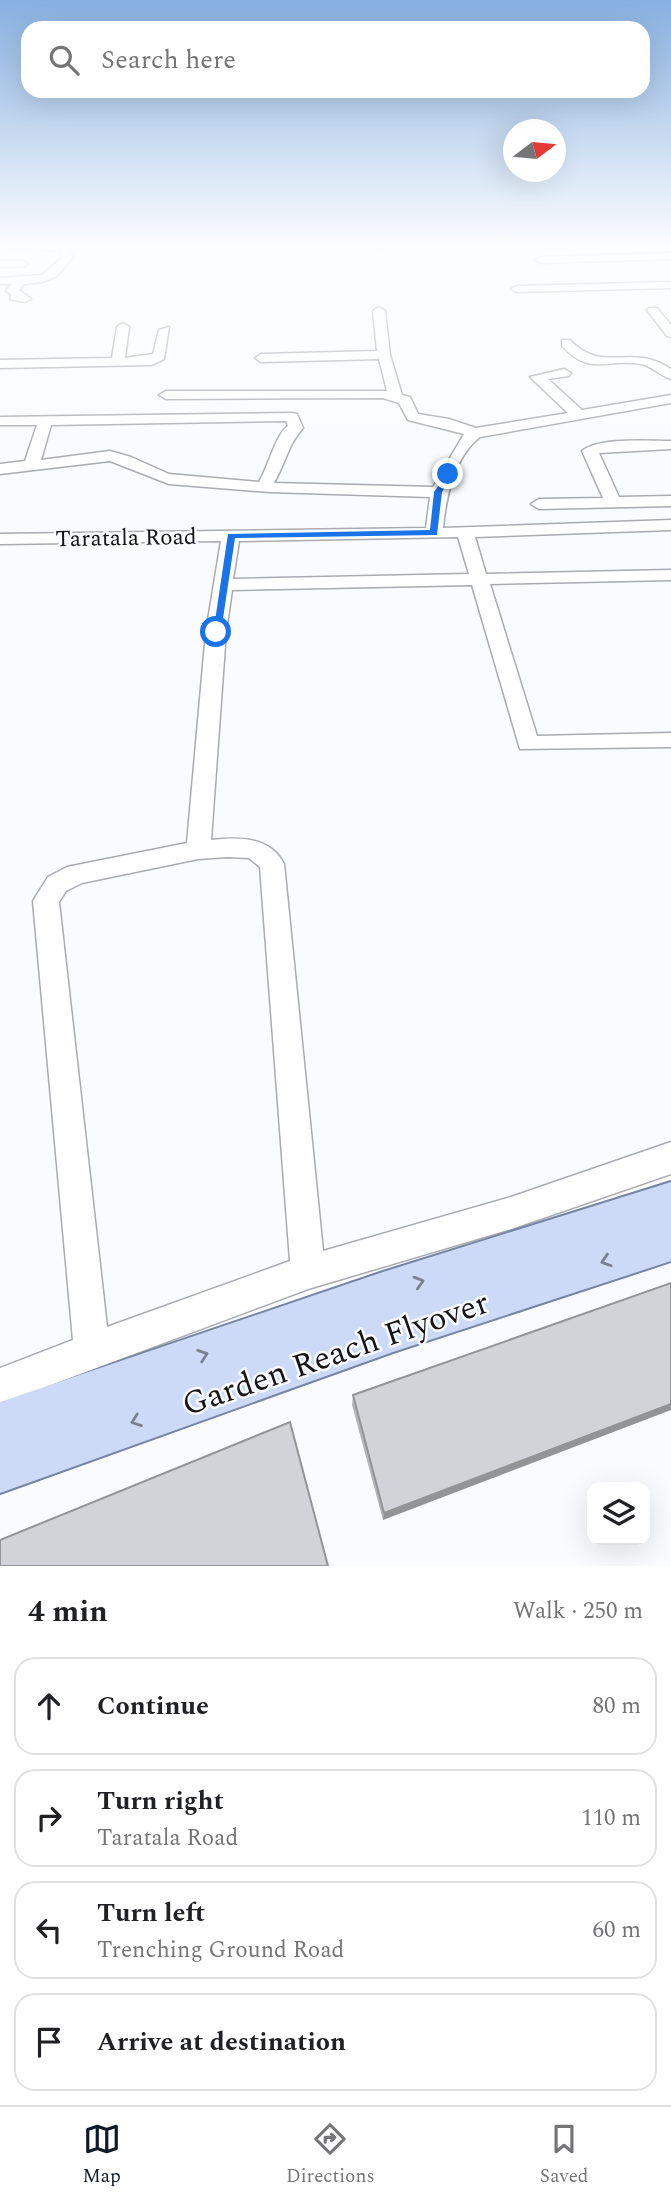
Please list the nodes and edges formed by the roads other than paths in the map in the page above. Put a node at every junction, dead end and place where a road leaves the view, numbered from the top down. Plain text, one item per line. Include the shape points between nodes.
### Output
1 (380, 317) edge
2 (659, 317) edge
3 (123, 327) dead end
4 (165, 330) dead end
5 (671, 333) edge
6 (566, 343) dead end
7 (384, 355) junction
8 (261, 358) dead end
9 (118, 361) junction
10 (0, 364) edge
11 (85, 372) dead end
12 (564, 373) dead end
13 (671, 375) edge
14 (0, 376) edge
15 (166, 395) dead end
16 (395, 396) junction
17 (671, 400) edge
18 (0, 410) edge
19 (45, 415) junction
20 (579, 415) junction
21 (148, 419) junction
22 (0, 421) edge
23 (475, 433) junction
24 (671, 445) edge
25 (110, 456) junction
26 (32, 465) junction
27 (0, 469) edge
28 (264, 486) junction
29 (438, 492) junction
30 (671, 501) edge
31 (613, 502) junction
32 (539, 504) dead end
33 (671, 525) edge
34 (465, 532) junction
35 (434, 533) junction
36 (231, 535) junction
37 (0, 539) edge
38 (671, 575) edge
39 (479, 581) junction
40 (222, 585) junction
41 (671, 740) edge
42 (198, 850) junction
43 (671, 1158) edge
44 (671, 1202) edge
45 (671, 1240) edge
46 (308, 1272) junction
47 (92, 1351) junction
48 (0, 1386) edge
49 (0, 1425) edge
50 (0, 1469) edge

1 - 7 street
2 - 5 street
3 - 9 street
4 - 9 street via 156,359
6 - 13 street via 587,362 646,361
7 - 8 street
7 - 16 street
9 - 10 street
11 - 14 street
12 - 20 street via 537,377
15 - 16 street
16 - 23 street via 405,400 413,417
17 - 20 street
18 - 19 street
19 - 21 street
19 - 22 street
19 - 26 street
20 - 23 street
21 - 25 street via 122,437
21 - 28 street via 292,417 296,428 286,434 278,462
23 - 29 street via 466,440
24 - 31 street via 590,450
25 - 26 street
25 - 28 street via 123,457 164,478
26 - 27 street
28 - 29 street
29 - 35 street
30 - 31 street
31 - 32 street
33 - 34 street, Taratala Road
34 - 35 street, Taratala Road
34 - 39 street
35 - 36 street, Taratala Road
36 - 37 street, Taratala Road
36 - 40 street
38 - 39 street
39 - 40 street
39 - 41 street via 528,744
40 - 42 street
42 - 46 street via 249,847 265,854 272,864
42 - 47 street via 76,874 57,884 46,901
43 - 46 street via 511,1213
49 -> 44 main road, Garden Reach Flyover via 383,1293
45 -> 50 main road, Garden Reach Flyover via 393,1329
46 - 47 street
47 - 48 street

